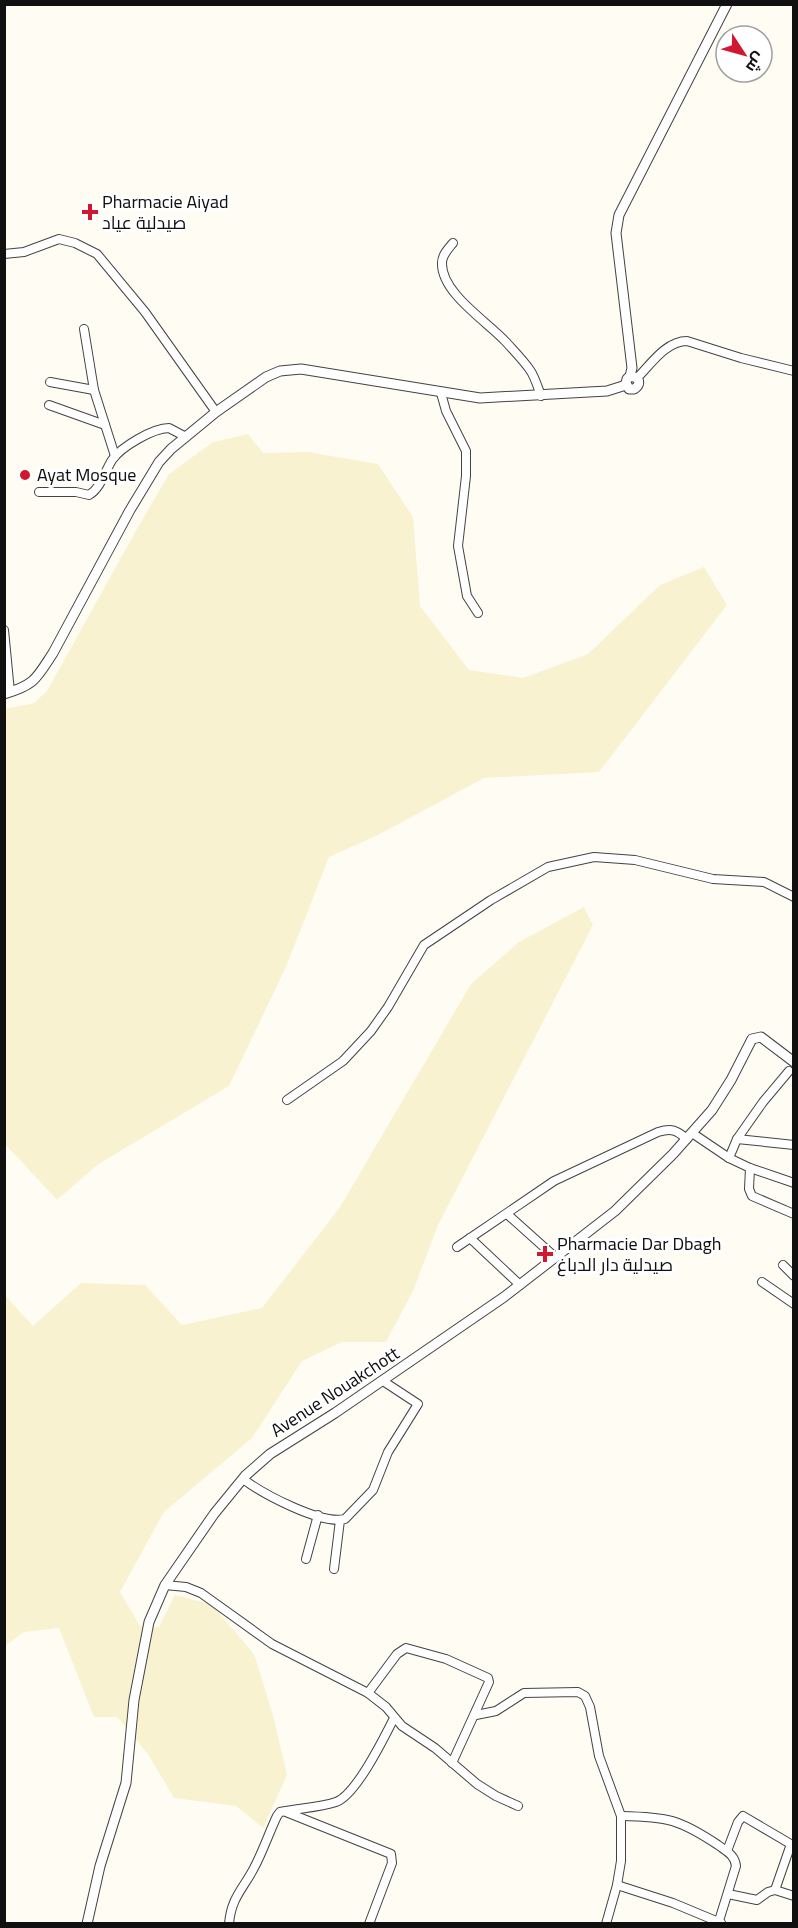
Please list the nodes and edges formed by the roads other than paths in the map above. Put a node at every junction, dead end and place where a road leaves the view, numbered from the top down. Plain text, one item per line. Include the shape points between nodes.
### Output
1 (727, 4) edge
2 (453, 243) dead end
3 (4, 254) edge
4 (84, 329) dead end
5 (794, 370) edge
6 (631, 380) junction
7 (50, 382) dead end
8 (94, 390) junction
9 (441, 393) junction
10 (541, 396) junction
11 (49, 405) dead end
12 (216, 412) junction
13 (105, 425) junction
14 (186, 437) junction
15 (115, 456) junction
16 (39, 492) dead end
17 (478, 613) dead end
18 (4, 630) edge
19 (6, 660) edge
20 (7, 693) edge
21 (794, 897) edge
22 (793, 1062) edge
23 (791, 1074) edge
24 (287, 1100) dead end
25 (689, 1136) junction
26 (737, 1138) junction
27 (794, 1145) edge
28 (729, 1158) junction
29 (750, 1168) junction
30 (794, 1182) edge
31 (507, 1214) junction
32 (794, 1214) edge
33 (470, 1238) junction
34 (457, 1247) dead end
35 (555, 1257) junction
36 (783, 1265) dead end
37 (794, 1276) edge
38 (762, 1282) dead end
39 (520, 1285) junction
40 (794, 1304) edge
41 (383, 1380) junction
42 (243, 1479) junction
43 (318, 1515) junction
44 (340, 1520) junction
45 (306, 1559) dead end
46 (334, 1569) dead end
47 (165, 1586) junction
48 (368, 1693) junction
49 (476, 1715) junction
50 (394, 1718) junction
51 (452, 1763) junction
52 (518, 1806) dead end
53 (285, 1811) junction
54 (621, 1816) junction
55 (792, 1845) edge
56 (727, 1851) junction
57 (617, 1885) junction
58 (775, 1890) junction
59 (728, 1894) junction
60 (794, 1896) edge
61 (87, 1923) edge
62 (229, 1923) edge
63 (369, 1923) edge
64 (606, 1923) edge
65 (720, 1923) edge

1 - 6 street via 619,215 616,233
2 - 10 street via 442,262 451,289 505,340 531,371
3 - 12 street via 24,252 59,239 97,254 145,312
4 - 8 street
5 - 6 street via 680,341
6 - 10 street via 607,391
7 - 8 street
8 - 13 street
9 - 10 street via 480,398
9 - 12 street via 291,369 266,378
9 - 17 street via 466,451 458,546 467,596
11 - 13 street
12 - 14 street
13 - 15 street
14 - 15 street via 162,428
14 - 20 street via 151,473 40,673 23,689
15 - 16 street via 89,495
18 - 19 street
19 - 20 street
21 - 24 street via 768,883 713,879 635,861 594,857 548,867 424,945 372,1030 343,1061
22 - 23 street
22 - 25 street, Avenue Nouakchott via 767,1040 752,1039 723,1095
23 - 26 street via 763,1102
25 - 28 street
25 - 31 street via 676,1130 658,1132 554,1181
25 - 35 street, Avenue Nouakchott via 615,1211
26 - 27 street
26 - 28 street
28 - 29 street
29 - 30 street
29 - 32 street via 752,1196
31 - 33 street
31 - 35 street
33 - 34 street
33 - 39 street
35 - 39 street, Avenue Nouakchott
36 - 37 street
38 - 40 street
39 - 41 street, Avenue Nouakchott
41 - 42 street, Avenue Nouakchott via 270,1454
41 - 44 street via 417,1402 417,1407 388,1452 370,1495
42 - 43 street via 274,1499
42 - 47 street, Avenue Nouakchott
43 - 44 street
43 - 45 street
44 - 46 street
47 - 48 street via 186,1587 201,1593 272,1644
47 - 61 street, Avenue Nouakchott via 149,1622 134,1700 126,1783
48 - 49 street via 397,1654 403,1648 411,1649 488,1677
48 - 50 street
49 - 51 street
49 - 54 street via 496,1711 524,1693 585,1695 598,1756
50 - 51 street
50 - 53 street via 348,1794 336,1802
51 - 52 street via 477,1784
53 - 62 street via 278,1816 237,1894
53 - 63 street via 391,1854 392,1863
54 - 56 street via 671,1819 692,1827
54 - 57 street
55 - 56 street via 743,1816
55 - 58 street
56 - 59 street via 736,1861
57 - 64 street
57 - 65 street
58 - 59 street via 757,1900
58 - 60 street
59 - 65 street

